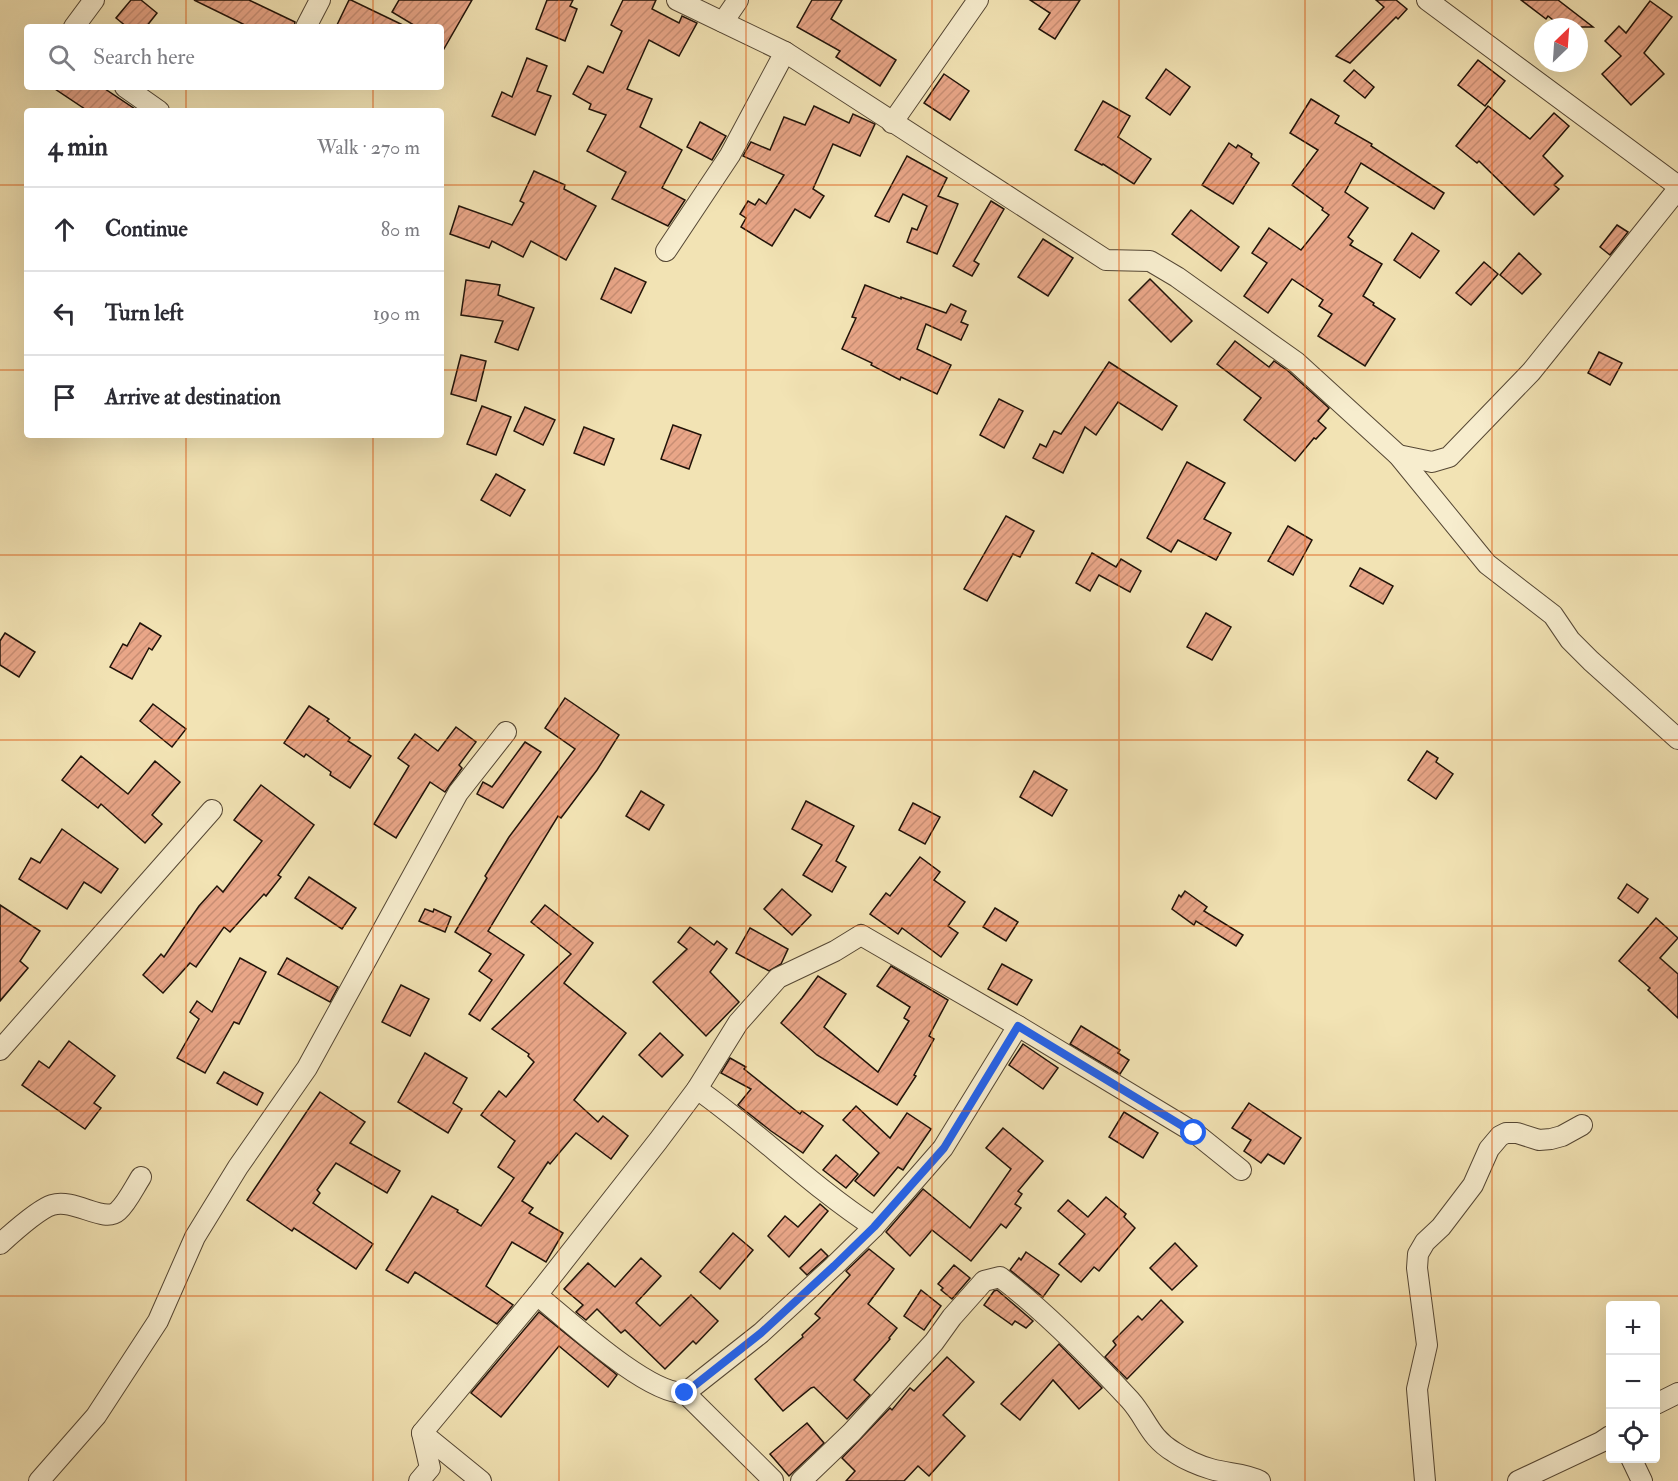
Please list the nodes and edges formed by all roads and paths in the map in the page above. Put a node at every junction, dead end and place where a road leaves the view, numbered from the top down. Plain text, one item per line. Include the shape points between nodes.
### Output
1 (94, 0) edge
2 (320, 0) edge
3 (677, 0) edge
4 (738, 0) edge
5 (978, 0) edge
6 (1427, 0) edge
7 (723, 22) junction
8 (76, 24) edge
9 (308, 24) edge
10 (785, 52) junction
11 (129, 90) edge
12 (155, 108) edge
13 (892, 123) junction
14 (1678, 187) edge
15 (666, 251) dead end
16 (1398, 455) junction
17 (506, 732) dead end
18 (1678, 739) edge
19 (212, 810) dead end
20 (1018, 1026) junction
21 (0, 1050) edge
22 (697, 1089) junction
23 (1582, 1125) dead end
24 (1241, 1170) dead end
25 (141, 1177) dead end
26 (874, 1227) junction
27 (0, 1244) edge
28 (537, 1295) junction
29 (685, 1393) junction
30 (1678, 1393) edge
31 (1660, 1402) edge
32 (422, 1433) junction
33 (1606, 1439) edge
34 (1633, 1463) edge
35 (39, 1481) edge
36 (419, 1481) edge
37 (481, 1481) edge
38 (773, 1481) edge
39 (801, 1481) edge
40 (1260, 1481) edge
41 (1425, 1481) edge
42 (1518, 1481) edge
43 (1642, 1481) edge

1 - 8 street
2 - 9 street
3 - 7 street
4 - 7 street
5 - 13 street
6 - 14 street
7 - 10 street
10 - 13 street
10 - 15 street via 730,154
11 - 12 street
13 - 16 street via 1106,260 1150,261 1177,277 1296,362
14 - 16 street via 1531,372 1449,457 1432,462
16 - 18 street via 1487,564 1553,615 1591,661
17 - 35 street via 458,793 307,1068 195,1237 158,1321 96,1416
19 - 21 street
20 - 22 street via 861,935 778,978 738,1023
20 - 24 street via 1194,1133
20 - 26 street via 944,1148
22 - 26 street
22 - 28 street
23 - 41 street via 1551,1139 1506,1132 1500,1136 1489,1149 1473,1185 1418,1254 1427,1344 1417,1389
25 - 27 street via 112,1215 104,1216 74,1204 52,1205
26 - 29 street via 761,1333
28 - 29 street via 651,1383 677,1394
28 - 32 street
29 - 38 street
30 - 31 street
32 - 36 street via 430,1468
32 - 37 street
33 - 42 street
34 - 43 street
39 - 40 street via 852,1432 984,1281 1000,1277 1043,1312 1106,1375 1132,1403 1151,1433 1173,1452 1210,1469

